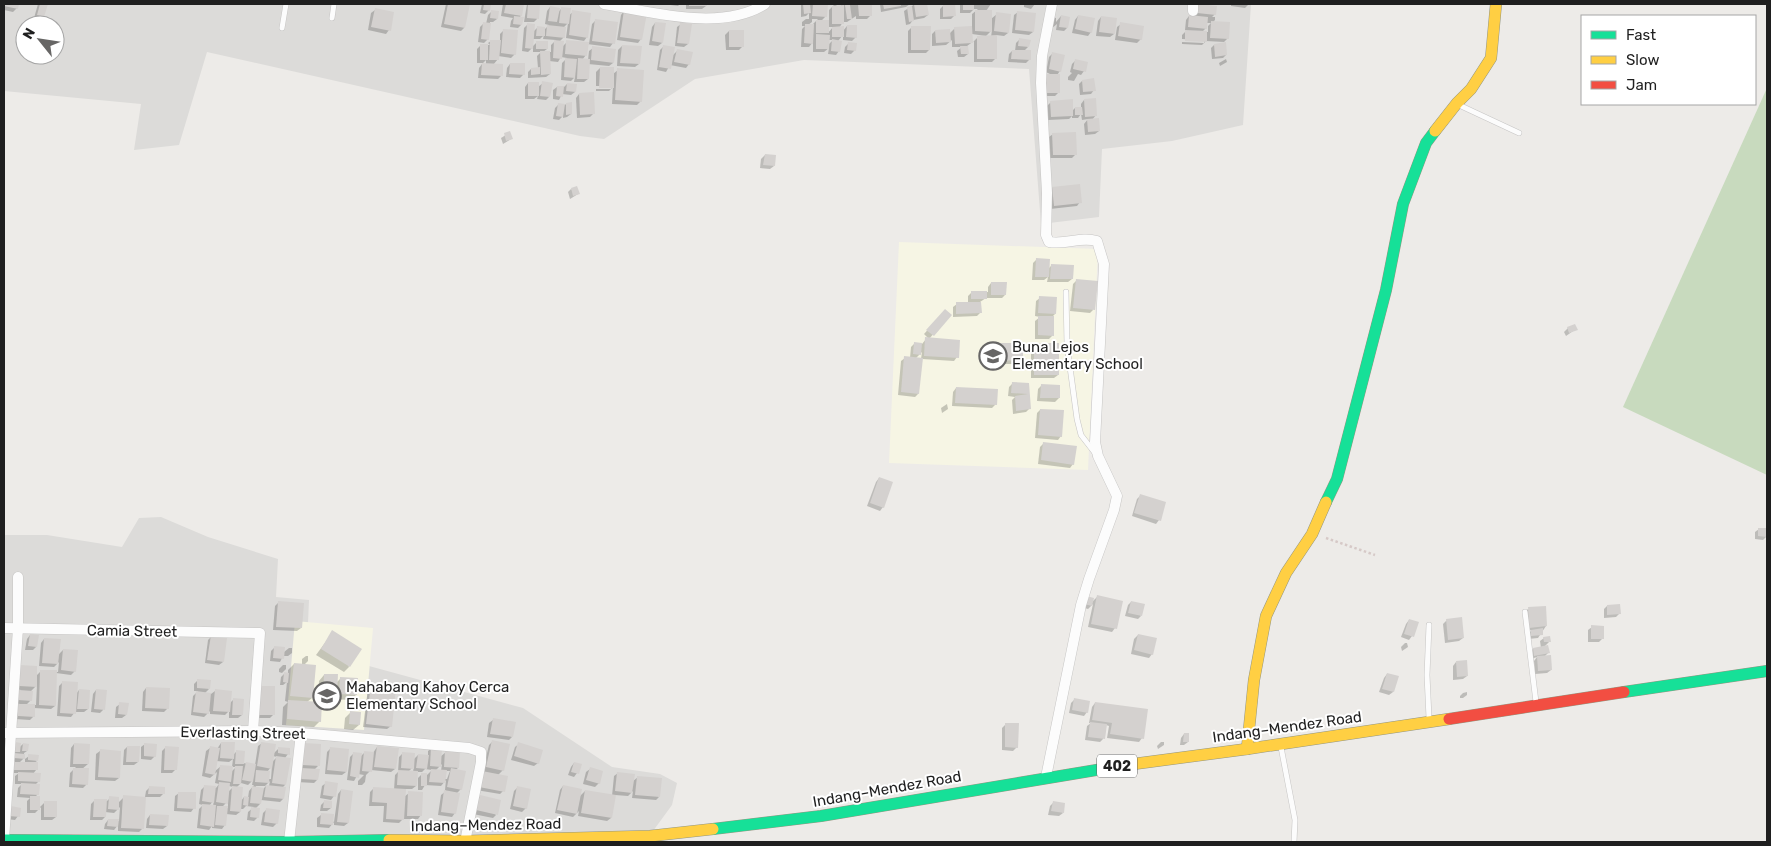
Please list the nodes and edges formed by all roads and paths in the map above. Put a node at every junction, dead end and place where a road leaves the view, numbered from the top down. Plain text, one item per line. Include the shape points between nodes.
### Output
1 (286, 4) edge
2 (334, 4) edge
3 (604, 4) edge
4 (765, 4) edge
5 (1052, 4) edge
6 (1496, 4) edge
7 (332, 18) dead end
8 (282, 28) dead end
9 (1457, 103) junction
10 (1519, 133) dead end
11 (1066, 292) dead end
12 (1098, 456) junction
13 (1312, 534) junction
14 (1375, 555) dead end
15 (18, 578) dead end
16 (1525, 612) dead end
17 (1429, 625) dead end
18 (4, 628) edge
19 (18, 628) junction
20 (1767, 671) edge
21 (1536, 705) junction
22 (1429, 721) junction
23 (253, 731) junction
24 (301, 733) junction
25 (7, 734) edge
26 (1280, 744) junction
27 (1247, 749) junction
28 (1046, 777) junction
29 (4, 840) edge
30 (289, 842) edge
31 (465, 842) edge
32 (1294, 842) edge

1 - 8 lane
2 - 7 lane
3 - 4 street via 712,19 735,17
5 - 12 street via 1042,56 1041,83 1046,235 1049,242 1060,244 1087,238 1097,241 1101,251 1104,264 1095,442
6 - 9 main road via 1491,58 1471,89
9 - 10 lane
9 - 13 main road via 1426,144 1403,204 1386,290 1346,448 1337,479
11 - 12 lane via 1067,345 1077,419 1081,435
12 - 28 street via 1117,496 1082,605
13 - 14 path
13 - 27 main road via 1286,573 1266,616 1254,680
15 - 19 street
16 - 21 lane
17 - 22 lane
18 - 19 street, Camia Street
19 - 23 street, Camia Street via 260,633
19 - 25 street
20 - 21 main road, Indang–Mendez Road / 402
21 - 22 main road, Indang–Mendez Road / 402
22 - 26 main road, Indang–Mendez Road / 402
23 - 24 street, Everlasting Street
23 - 25 street, Everlasting Street
24 - 30 street
24 - 31 street, Everlasting Street via 469,748 481,752
25 - 29 street
26 - 27 main road, Indang–Mendez Road / 402
26 - 32 lane via 1295,820
27 - 28 main road, Indang–Mendez Road / 402
28 - 31 main road, Indang–Mendez Road / 402 via 821,816 714,829 640,836
29 - 30 main road, Indang–Mendez Road / 402
30 - 31 main road, Indang–Mendez Road / 402

